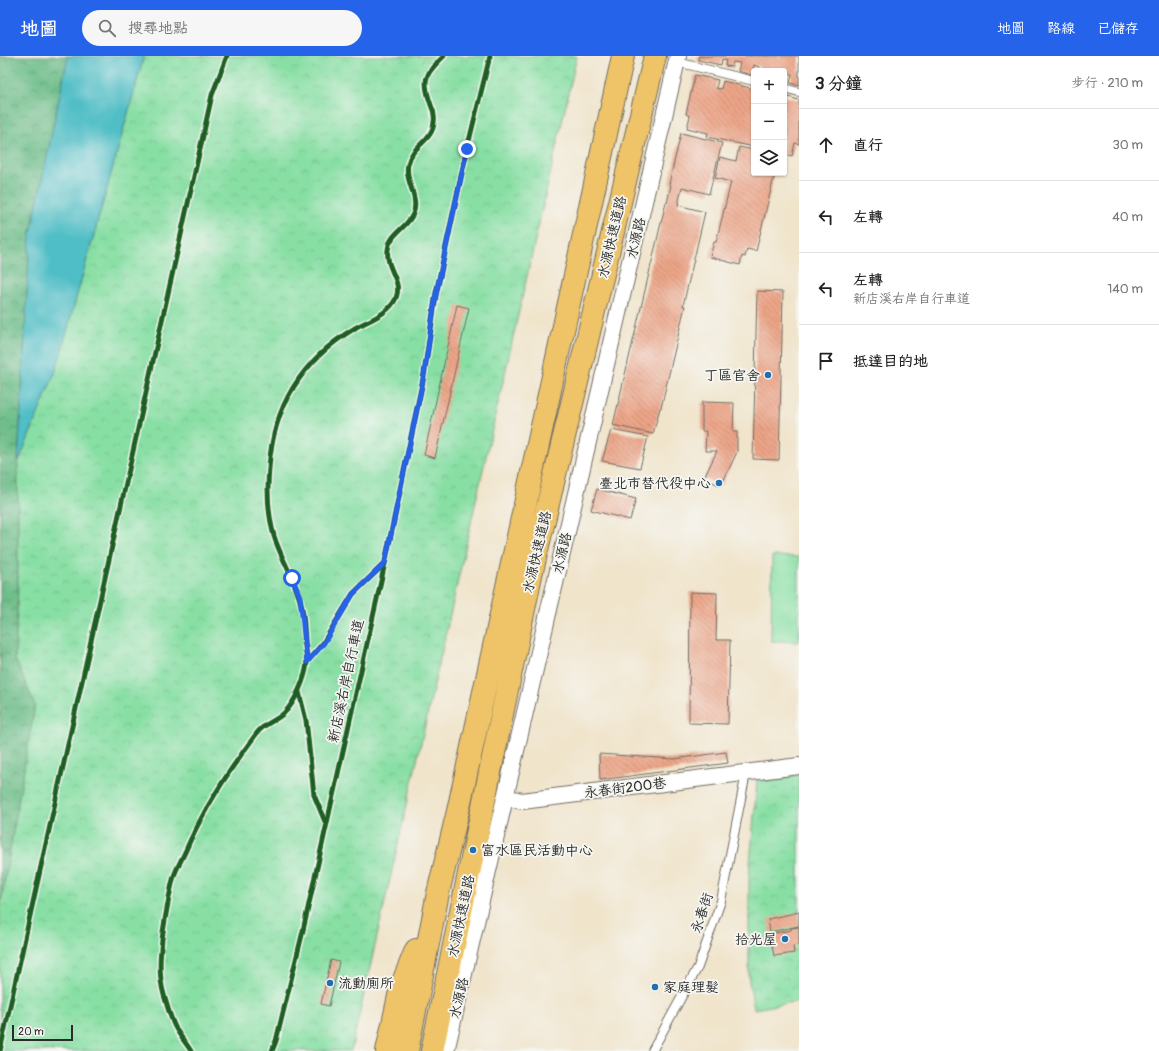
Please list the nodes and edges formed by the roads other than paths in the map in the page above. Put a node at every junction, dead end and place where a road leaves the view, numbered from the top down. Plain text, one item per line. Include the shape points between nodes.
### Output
1 (623, 56) edge
2 (655, 56) edge
3 (678, 59) edge
4 (751, 80) edge
5 (787, 89) edge
6 (799, 92) edge
7 (799, 766) edge
8 (746, 773) junction
9 (505, 797) junction
10 (438, 893) junction
11 (386, 1051) edge
12 (407, 1051) edge
13 (432, 1051) edge
14 (446, 1051) edge
15 (652, 1051) edge

1 - 10 highway, 水源快速道路
2 - 13 highway, 水源快速道路 via 531,575
3 - 4 lane
3 - 9 street, 水源路
5 - 6 lane
7 - 8 street, 永春街200巷
8 - 9 street, 永春街200巷 via 522,802
8 - 15 lane, 永春街 via 721,901 698,967
9 - 14 street, 水源路
10 - 11 highway via 402,987
10 - 12 highway, 水源快速道路

